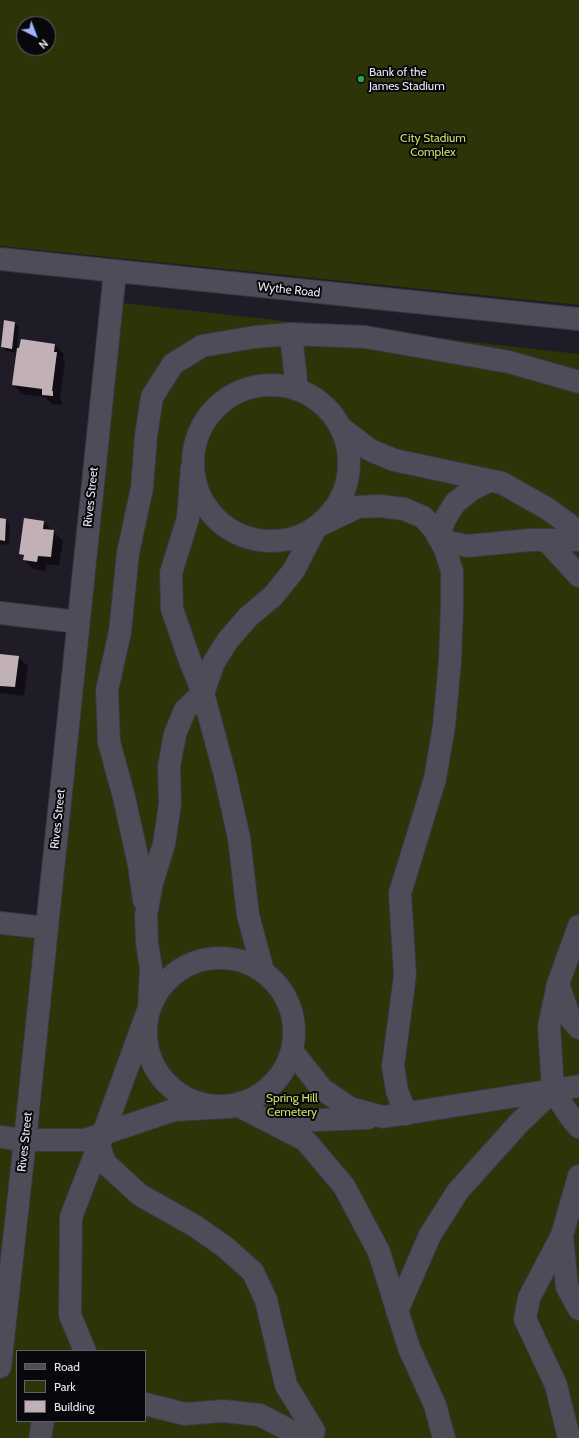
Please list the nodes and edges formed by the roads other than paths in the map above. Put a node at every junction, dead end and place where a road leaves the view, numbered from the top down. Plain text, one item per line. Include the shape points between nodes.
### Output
1 (0, 259) edge
2 (115, 272) junction
3 (579, 319) edge
4 (291, 334) junction
5 (579, 382) edge
6 (298, 390) junction
7 (340, 427) junction
8 (192, 467) junction
9 (489, 481) junction
10 (316, 527) junction
11 (579, 532) edge
12 (438, 536) junction
13 (546, 540) junction
14 (579, 540) edge
15 (579, 576) edge
16 (0, 613) edge
17 (78, 622) junction
18 (203, 693) junction
19 (146, 915) junction
20 (0, 923) edge
21 (579, 926) edge
22 (47, 928) junction
23 (263, 971) junction
24 (558, 984) junction
25 (149, 1008) junction
26 (579, 1028) edge
27 (292, 1051) junction
28 (579, 1086) edge
29 (553, 1091) junction
30 (237, 1105) junction
31 (406, 1114) junction
32 (383, 1117) junction
33 (271, 1122) junction
34 (579, 1127) edge
35 (0, 1137) edge
36 (25, 1140) junction
37 (101, 1140) junction
38 (579, 1176) edge
39 (562, 1235) junction
40 (579, 1309) edge
41 (397, 1311) junction
42 (85, 1350) edge
43 (0, 1366) edge
44 (146, 1404) edge
45 (43, 1422) edge
46 (40, 1438) edge
47 (304, 1438) edge
48 (311, 1438) edge
49 (444, 1438) edge
50 (569, 1438) edge

1 - 2 street, Wythe Road
2 - 3 street, Wythe Road
2 - 17 street, Rives Street
4 - 5 street via 365,337 509,362
4 - 6 street
4 - 19 street via 202,346 173,364 152,397 142,488 128,553 120,632 108,690 109,742 138,858
6 - 7 street via 322,404
6 - 8 street via 272,385 247,389 224,400 206,419 196,442
7 - 9 street via 370,450 394,460
7 - 10 street via 348,448 348,470 343,492 332,511
8 - 10 street via 198,492 209,512 227,529 248,539 272,542 295,538
8 - 18 street via 188,518 171,573 172,609
9 - 11 street via 502,484 548,509
9 - 12 street via 471,490 455,504 445,518
10 - 12 street via 358,507 380,506 404,509 423,517
10 - 18 street via 294,570 273,596 248,617 228,640 214,662
12 - 13 street via 448,542 467,546
12 - 31 street via 452,571 450,660 444,726 435,779 400,893 405,975 393,1066 397,1091
13 - 14 street
13 - 15 street
16 - 17 street
17 - 22 street, Rives Street
18 - 19 street via 184,710 175,734 169,767 170,804 164,844 152,883
18 - 23 street via 226,775 240,838 248,915
19 - 25 street via 151,968
20 - 22 street
21 - 24 street
22 - 36 street, Rives Street
23 - 25 street via 239,960 205,959 183,967
23 - 27 street via 279,986 291,1010 294,1034
24 - 26 street via 570,1018
24 - 29 street via 549,1026
25 - 30 street via 145,1044 154,1069 181,1097 207,1106
25 - 37 street
27 - 30 street via 282,1073 266,1089
27 - 32 street via 322,1089 350,1108
28 - 29 street
29 - 31 street
29 - 34 street
29 - 41 street via 520,1122 458,1191 430,1235
30 - 33 street
30 - 37 street via 174,1110
31 - 32 street
32 - 33 street
33 - 41 street via 305,1140 344,1186 379,1252
35 - 36 street
36 - 37 street
36 - 43 street, Rives Street
37 - 42 street via 71,1217 70,1315
37 - 48 street via 105,1162 140,1195 195,1226 225,1247 253,1272 266,1300 286,1385 314,1431
38 - 39 street
39 - 40 street via 567,1287
39 - 50 street via 529,1298 525,1319 556,1385
41 - 49 street via 409,1348 435,1405
44 - 47 street via 185,1414 223,1411 260,1415
45 - 46 street

